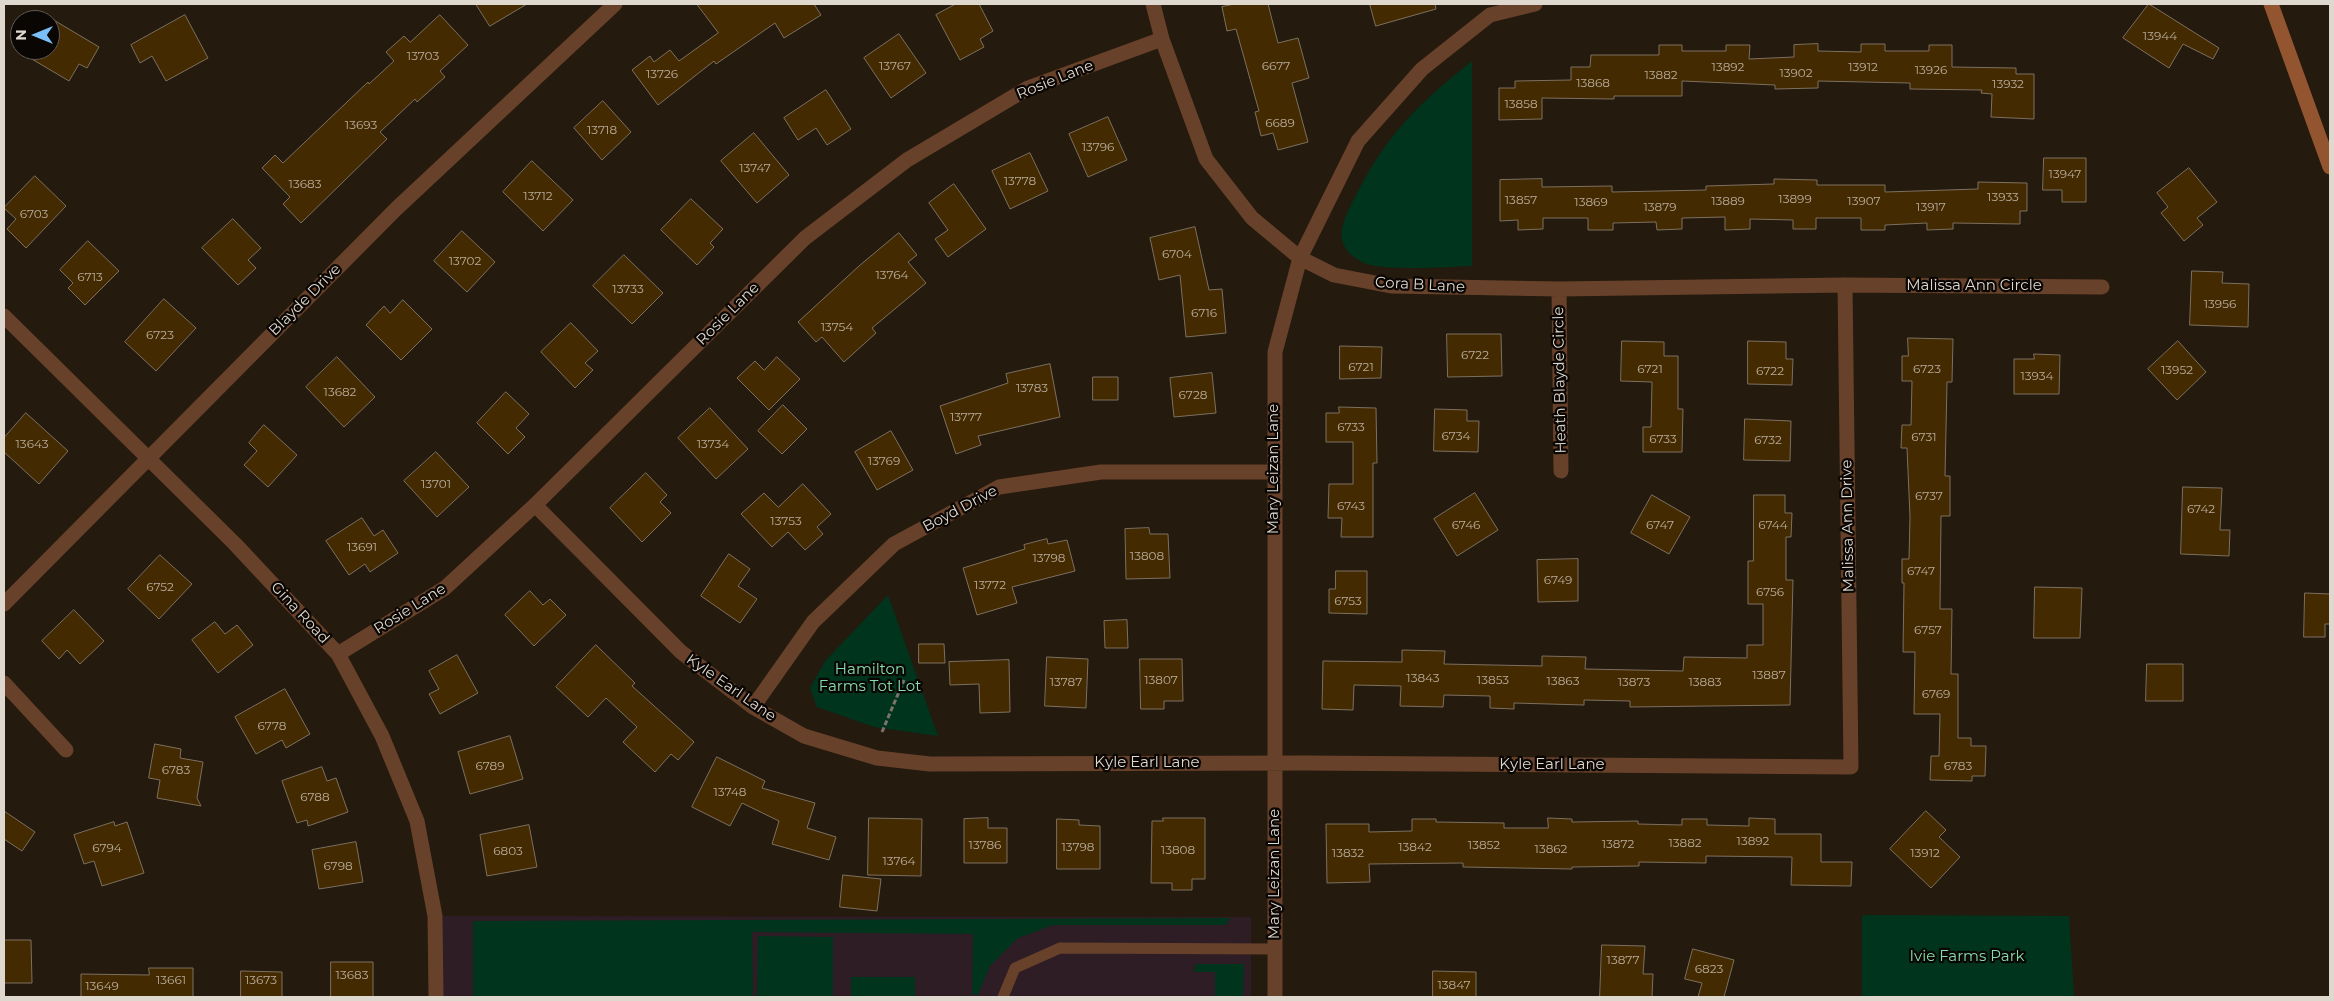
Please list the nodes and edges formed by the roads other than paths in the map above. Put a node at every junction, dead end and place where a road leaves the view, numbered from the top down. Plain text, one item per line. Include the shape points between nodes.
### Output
1 (613, 4) edge
2 (1152, 4) edge
3 (1535, 4) edge
4 (2271, 4) edge
5 (1488, 9) edge
6 (1162, 39) junction
7 (2330, 167) edge
8 (1300, 258) junction
9 (1846, 285) junction
10 (2102, 286) dead end
11 (1559, 289) junction
12 (4, 316) edge
13 (148, 458) junction
14 (1561, 471) dead end
15 (1274, 472) junction
16 (536, 505) junction
17 (4, 604) edge
18 (338, 654) junction
19 (4, 683) edge
20 (753, 707) junction
21 (66, 750) dead end
22 (1275, 763) junction
23 (1851, 767) joint
24 (1275, 949) junction
25 (436, 997) edge
26 (1003, 997) edge
27 (1275, 997) edge

1 - 13 street, Blayde Drive via 396,209
2 - 6 street, Cora B Lane
3 - 5 street
4 - 7 street
5 - 8 street, Mary Leizan Lane via 1422,69 1358,141
6 - 8 street, Cora B Lane via 1206,159 1252,218
6 - 16 street, Rosie Lane via 1028,88 908,160 805,238
8 - 11 street, Cora B Lane via 1334,275 1391,286
8 - 15 street, Mary Leizan Lane via 1275,352
9 - 10 street, Malissa Ann Circle
9 - 11 street, Cora B Lane
9 - 23 street, Malissa Ann Drive
11 - 14 street, Heath Blayde Circle
12 - 13 street, Gina Road
13 - 17 street, Blayde Drive
13 - 18 street, Gina Road via 235,544
15 - 20 street, Boyd Drive via 1101,472 999,487 894,544 814,622
15 - 22 street, Mary Leizan Lane
16 - 18 street, Rosie Lane via 446,588
16 - 20 street, Kyle Earl Lane via 681,652
18 - 25 street, Gina Road via 382,736 417,822 435,916
19 - 21 street
20 - 22 street, Kyle Earl Lane via 804,736 877,758 930,764
22 - 23 street, Kyle Earl Lane
22 - 24 street, Mary Leizan Lane
24 - 26 lane via 1060,948 1016,968
24 - 27 street, Mary Leizan Lane

